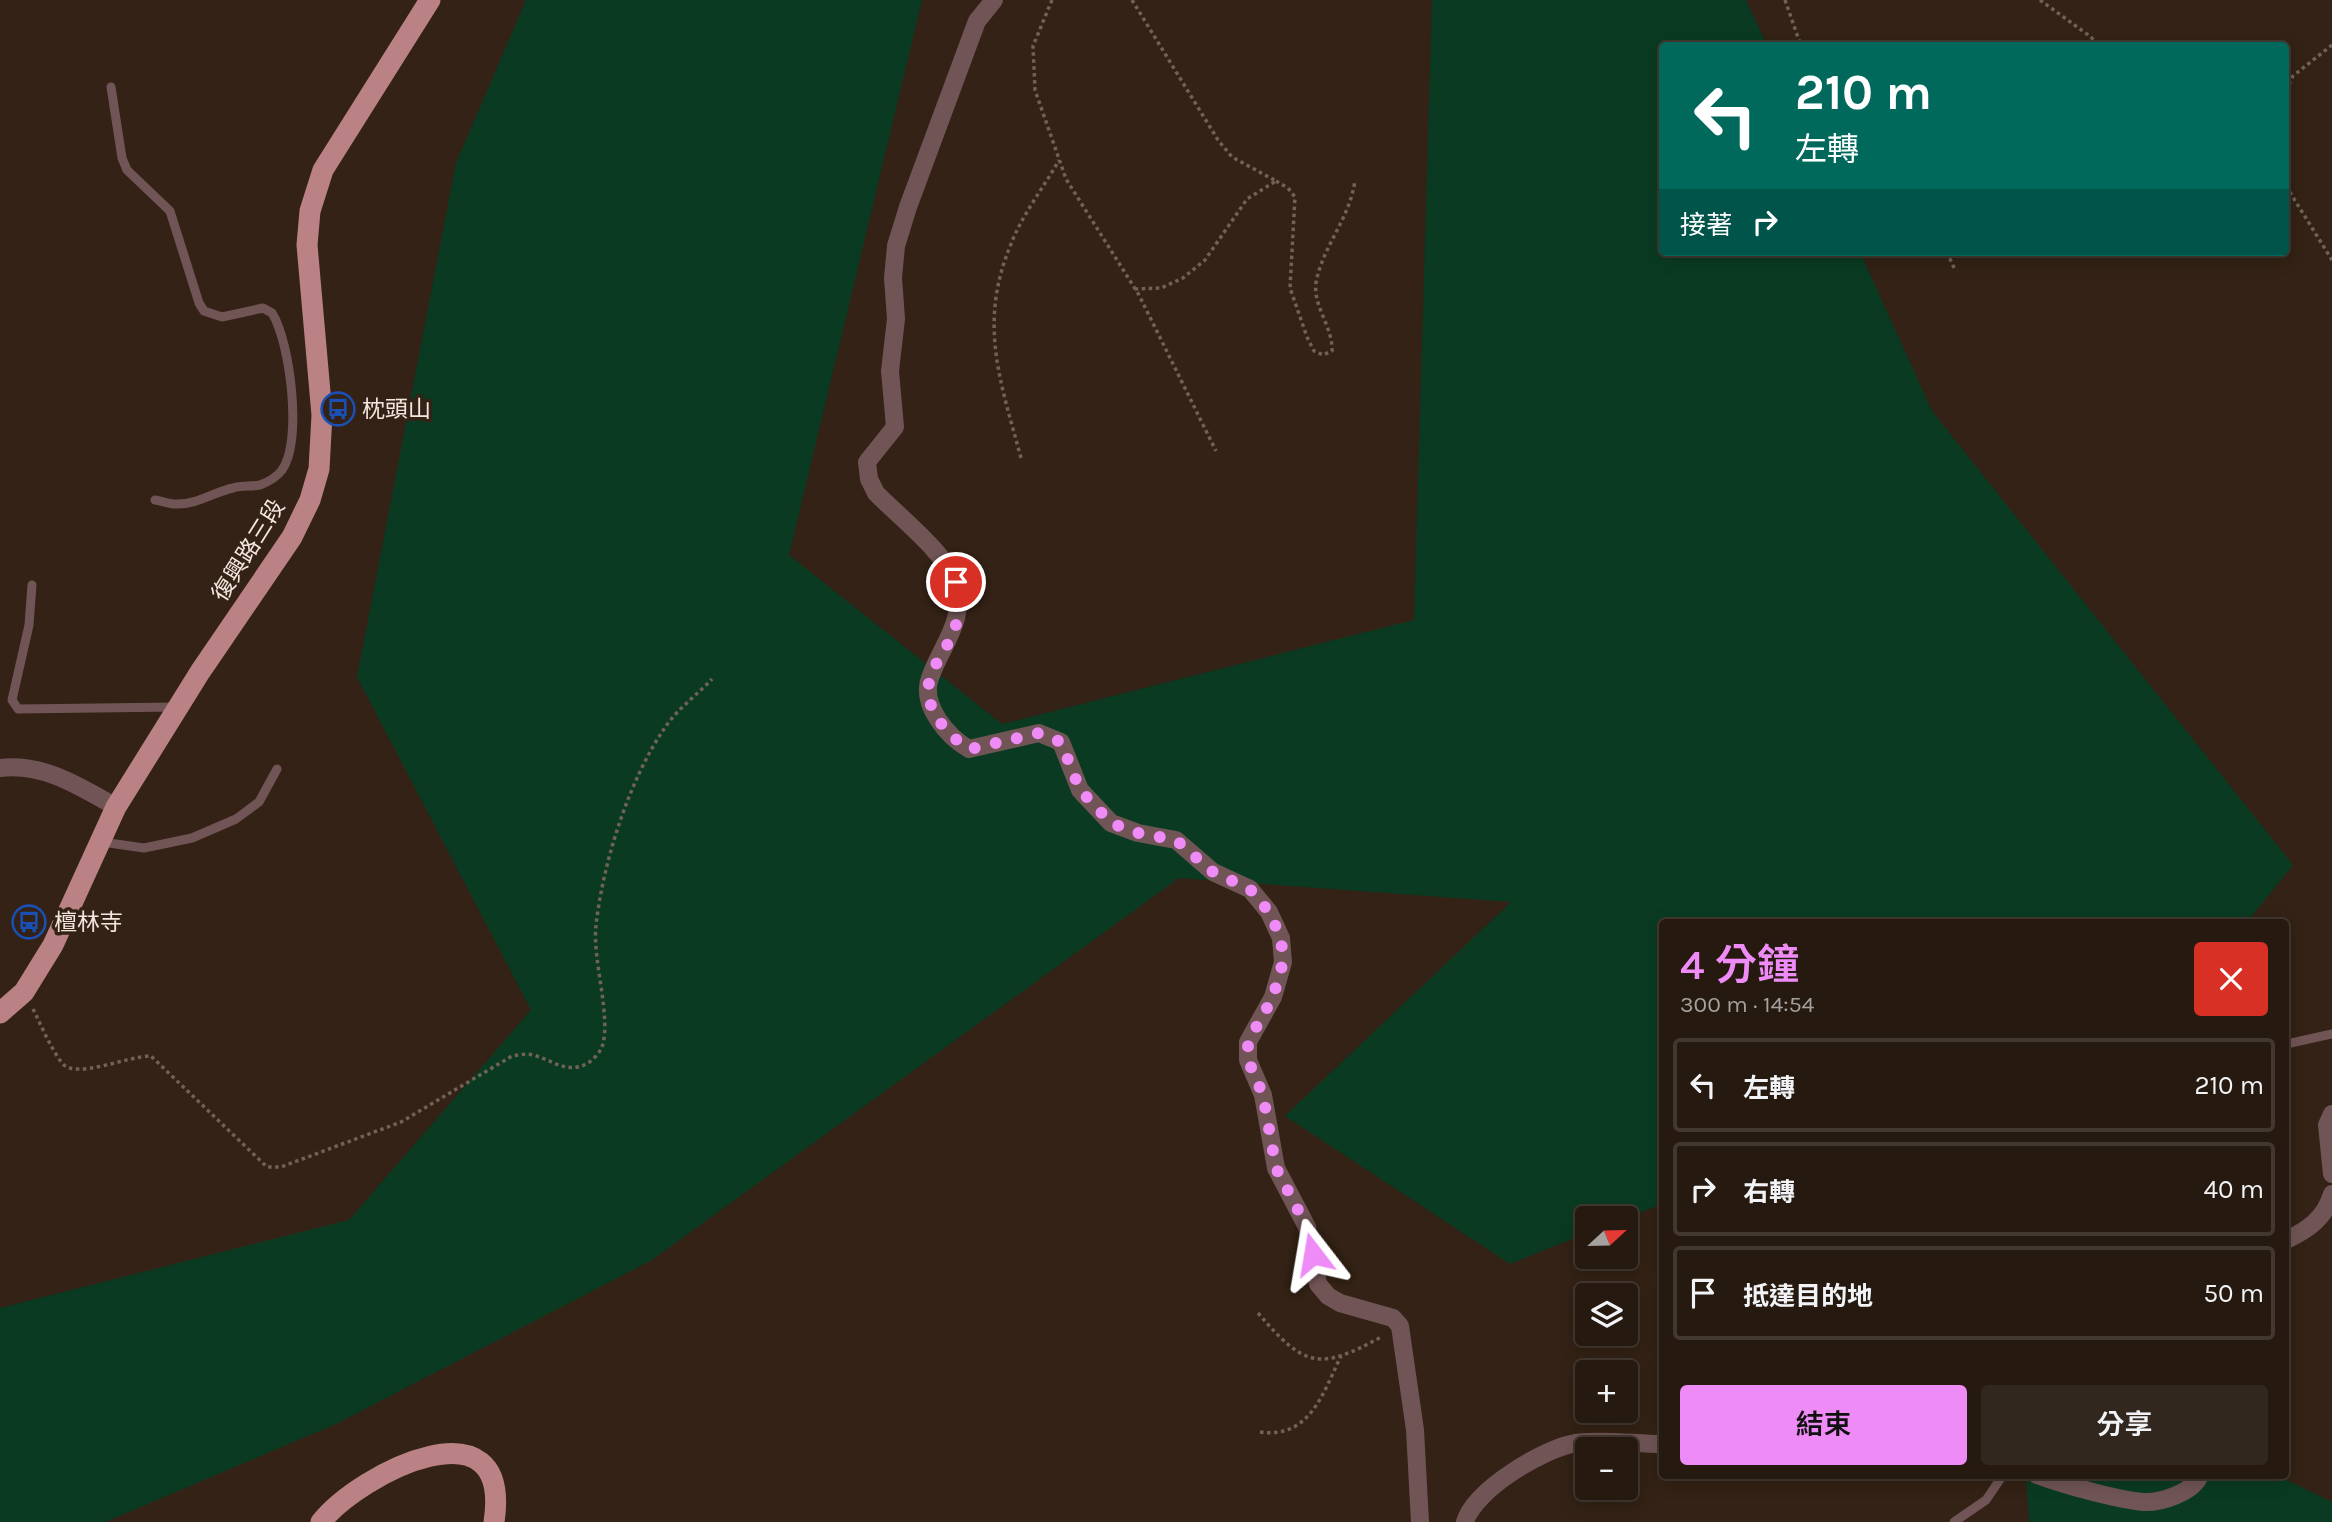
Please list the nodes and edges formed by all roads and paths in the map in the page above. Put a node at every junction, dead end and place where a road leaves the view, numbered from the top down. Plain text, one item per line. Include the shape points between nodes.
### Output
1 (430, 0) edge
2 (994, 0) edge
3 (1052, 0) edge
4 (1132, 0) edge
5 (1785, 0) edge
6 (2040, 0) edge
7 (1800, 42) edge
8 (2095, 42) edge
9 (2332, 45) edge
10 (2289, 85) edge
11 (111, 87) dead end
12 (1059, 160) junction
13 (1355, 180) dead end
14 (1276, 181) junction
15 (2289, 191) edge
16 (1949, 256) edge
17 (2332, 260) edge
18 (1955, 270) dead end
19 (1135, 289) junction
20 (1216, 451) dead end
21 (1021, 458) dead end
22 (155, 500) dead end
23 (32, 585) dead end
24 (712, 679) dead end
25 (178, 707) junction
26 (0, 768) edge
27 (277, 769) dead end
28 (116, 807) junction
29 (100, 842) junction
30 (24, 992) junction
31 (0, 1013) edge
32 (2332, 1034) edge
33 (2289, 1043) edge
34 (2332, 1114) edge
35 (2332, 1174) edge
36 (2332, 1194) edge
37 (2289, 1239) edge
38 (1258, 1313) dead end
39 (1400, 1326) junction
40 (1341, 1356) junction
41 (1260, 1432) dead end
42 (1659, 1444) edge
43 (2000, 1479) edge
44 (2053, 1479) edge
45 (2198, 1479) edge
46 (321, 1522) edge
47 (494, 1522) edge
48 (1420, 1522) edge
49 (1465, 1522) edge
50 (1954, 1522) edge

1 - 25 main road, 復興路三段 via 323,170 310,211 307,246 322,415 319,469 310,500 292,537
2 - 39 street via 977,21 896,246 890,371 895,427 867,462 876,493 945,563 956,582 955,629 928,682 931,701 939,722 954,741 970,749 1039,733 1061,742 1080,790 1111,823 1176,840 1213,872 1250,889 1269,912 1281,938 1283,962 1273,997 1248,1042 1248,1060 1263,1095 1276,1168 1307,1227 1318,1284 1340,1303 1393,1318
3 - 12 path via 1033,46 1035,90
4 - 14 path via 1218,140 1232,157
5 - 7 path
6 - 8 path
9 - 10 path via 2293,76
11 - 22 lane via 122,158 127,170 170,211 199,303 212,316 263,308 272,313 283,341 289,383 292,443 282,471 259,485 233,487 194,502
12 - 19 path via 1066,179
12 - 21 path via 1011,243 993,303 995,358
13 - 14 path via 1352,199 1316,286 1332,341 1332,351 1322,355 1314,351 1293,305 1295,197
14 - 19 path via 1247,199 1205,260 1183,278 1161,288
15 - 17 path
16 - 18 path
19 - 20 path
23 - 25 lane via 29,625 12,700 18,709
24 - 30 path via 666,726 630,796 596,925 602,1049 583,1065 563,1068 530,1054 512,1056 401,1122 281,1167 267,1167 151,1056 77,1072 64,1066
25 - 28 main road, 復興路三段
26 - 28 street via 56,774
27 - 29 lane via 259,802 236,819 192,838 144,848
28 - 29 main road, 復興路三段
29 - 30 main road, 復興路三段 via 53,945
30 - 31 main road, 復興路三段
32 - 33 lane
34 - 35 street via 2328,1125
36 - 37 street via 2325,1213
38 - 40 path via 1282,1341 1303,1356 1321,1361
39 - 40 path
39 - 48 street via 1415,1430
40 - 41 path via 1308,1417 1292,1429
42 - 49 street via 1562,1447 1497,1484 1466,1515
43 - 50 lane via 1986,1500
44 - 45 street via 2144,1502 2165,1500
46 - 47 main road via 335,1504 407,1461 444,1453 479,1461 491,1479

